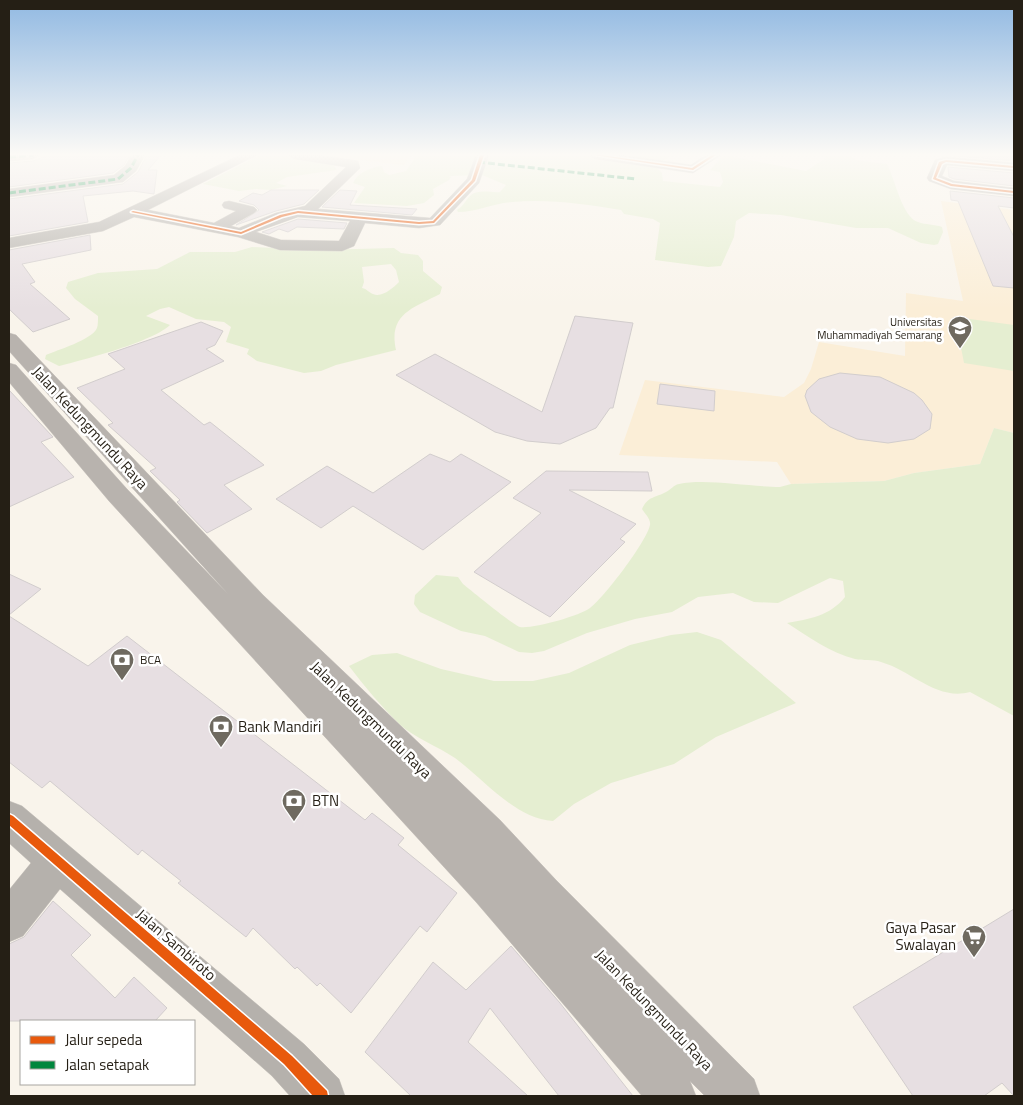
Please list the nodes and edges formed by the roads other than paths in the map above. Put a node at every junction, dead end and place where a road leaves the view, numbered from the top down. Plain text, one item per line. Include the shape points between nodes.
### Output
1 (144, 207) edge
2 (232, 207) edge
3 (312, 207) edge
4 (449, 207) edge
5 (133, 212) junction
6 (298, 212) junction
7 (360, 218) junction
8 (216, 228) junction
9 (241, 233) junction
10 (9, 243) edge
11 (9, 339) edge
12 (9, 369) edge
13 (9, 819) edge
14 (58, 861) junction
15 (9, 922) edge
16 (322, 1096) edge
17 (673, 1096) edge
18 (737, 1096) edge

1 - 5 street
2 - 8 street via 249,210
3 - 6 street
4 - 7 street via 434,222
5 - 8 street
5 - 10 street via 91,229
6 - 7 street
6 - 9 street
7 - 9 street via 348,243 342,246 280,245
8 - 9 street
11 - 18 main road, Jalan Kedungmundu Raya via 252,603 487,833
12 - 17 main road, Jalan Kedungmundu Raya via 208,593 548,951
13 - 14 street, Jalan Sambiroto
14 - 15 street
14 - 16 street, Jalan Sambiroto via 288,1060

